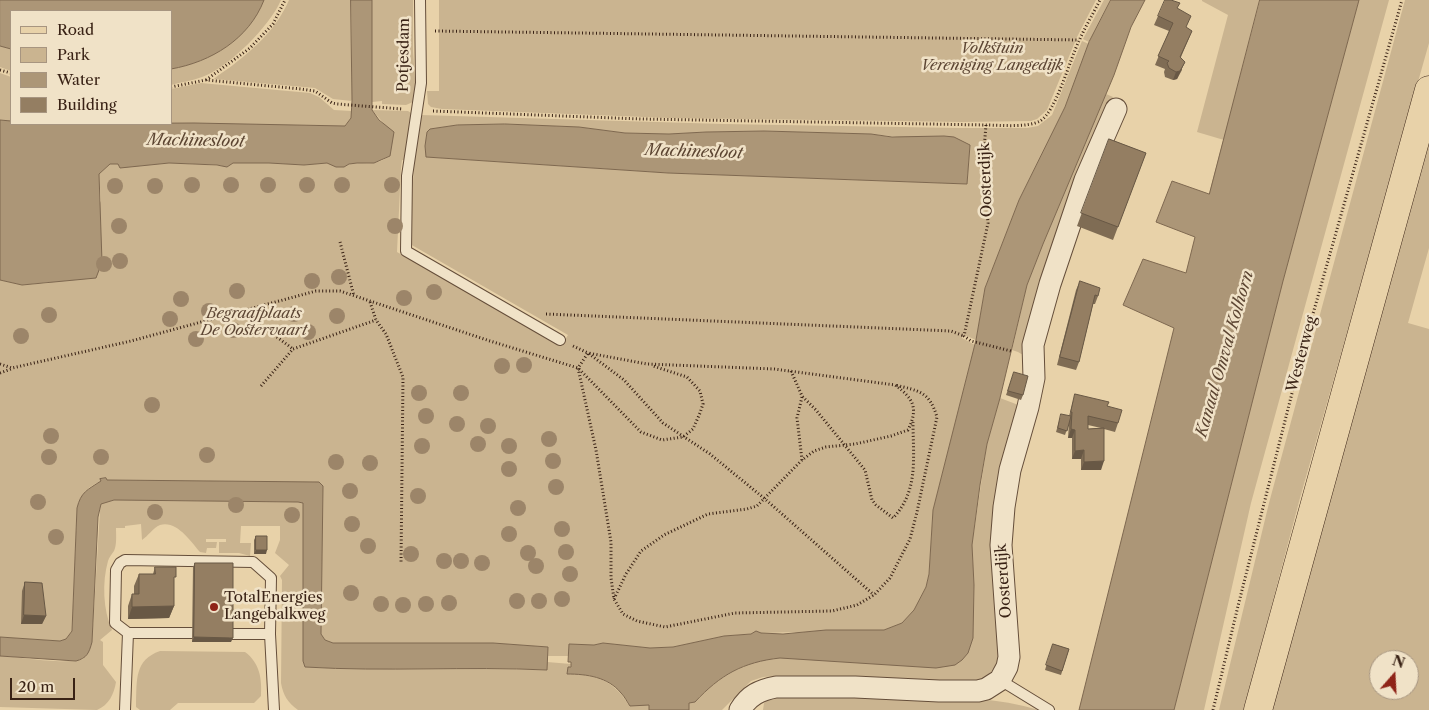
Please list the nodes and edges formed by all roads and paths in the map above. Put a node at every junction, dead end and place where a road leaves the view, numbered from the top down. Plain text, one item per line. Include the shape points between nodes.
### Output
1 (285, 0) edge
2 (420, 0) edge
3 (1100, 0) edge
4 (1402, 0) edge
5 (420, 31) junction
6 (1079, 40) junction
7 (206, 80) junction
8 (172, 87) edge
9 (1429, 90) edge
10 (1116, 109) dead end
11 (417, 110) junction
12 (986, 125) junction
13 (340, 242) dead end
14 (354, 296) junction
15 (369, 301) junction
16 (242, 312) junction
17 (516, 315) junction
18 (376, 320) junction
19 (964, 336) junction
20 (560, 340) joint
21 (292, 349) junction
22 (588, 353) junction
23 (1026, 359) junction
24 (0, 364) edge
25 (648, 364) junction
26 (12, 368) junction
27 (578, 368) junction
28 (791, 371) junction
29 (0, 373) edge
30 (895, 385) junction
31 (261, 386) dead end
32 (802, 396) junction
33 (913, 421) junction
34 (683, 437) junction
35 (845, 445) junction
36 (802, 460) junction
37 (765, 499) junction
38 (401, 563) dead end
39 (874, 595) junction
40 (614, 599) junction
41 (128, 633) junction
42 (270, 634) junction
43 (1000, 680) junction
44 (125, 710) edge
45 (274, 710) edge
46 (740, 710) edge
47 (1049, 710) edge
48 (1213, 710) edge
49 (1258, 710) edge

1 - 7 path via 273,24 250,48
2 - 5 lane, Potjesdam
3 - 6 path, Oosterdijk
4 - 48 path, Westerweg via 1305,342
5 - 6 path
5 - 11 lane, Potjesdam via 421,83
6 - 12 path, Oosterdijk via 1053,104 1042,120 1029,124
7 - 8 path
7 - 11 path via 315,91 332,104
9 - 49 main road
10 - 23 street, Oosterdijk via 1086,180
11 - 12 path via 641,119
11 - 17 lane, Potjesdam via 408,176 406,251
12 - 19 path, Oosterdijk via 983,162 988,223
13 - 14 path
14 - 15 path
14 - 16 path via 340,291 316,291
15 - 18 path
15 - 27 path
16 - 21 path
16 - 26 path
17 - 19 path via 942,330
17 - 20 lane
18 - 21 path
18 - 38 path via 386,334 403,377
19 - 23 path
20 - 22 path
21 - 31 path
22 - 25 path
22 - 27 path
22 - 34 path via 624,380 663,423
23 - 43 street, Oosterdijk via 1034,378 1010,470 1004,507 1001,545 1009,658
24 - 26 path
25 - 28 path
25 - 34 path via 687,377 700,391 703,404 700,413 693,429
26 - 29 path
27 - 34 path via 641,432 662,440
27 - 40 path via 611,542
28 - 30 path
28 - 32 path
30 - 33 path via 908,394 913,404
30 - 39 path via 926,396 932,402 937,417 910,539 890,578
32 - 35 path
32 - 36 path via 798,418
33 - 35 path via 908,430 891,436
33 - 35 path via 913,479 902,508 893,518 872,500 865,470
34 - 37 path via 710,454
35 - 36 path via 814,451
36 - 37 path
37 - 39 path
37 - 40 path via 747,509 708,514 664,535 642,552
39 - 40 path via 857,605 832,610 735,613 665,627 637,621 623,614
41 - 42 lane
41 - 42 lane via 115,623 116,570 125,560 253,562 271,578
41 - 44 lane
42 - 45 lane
43 - 46 street via 978,691 776,687 754,694
43 - 47 lane

